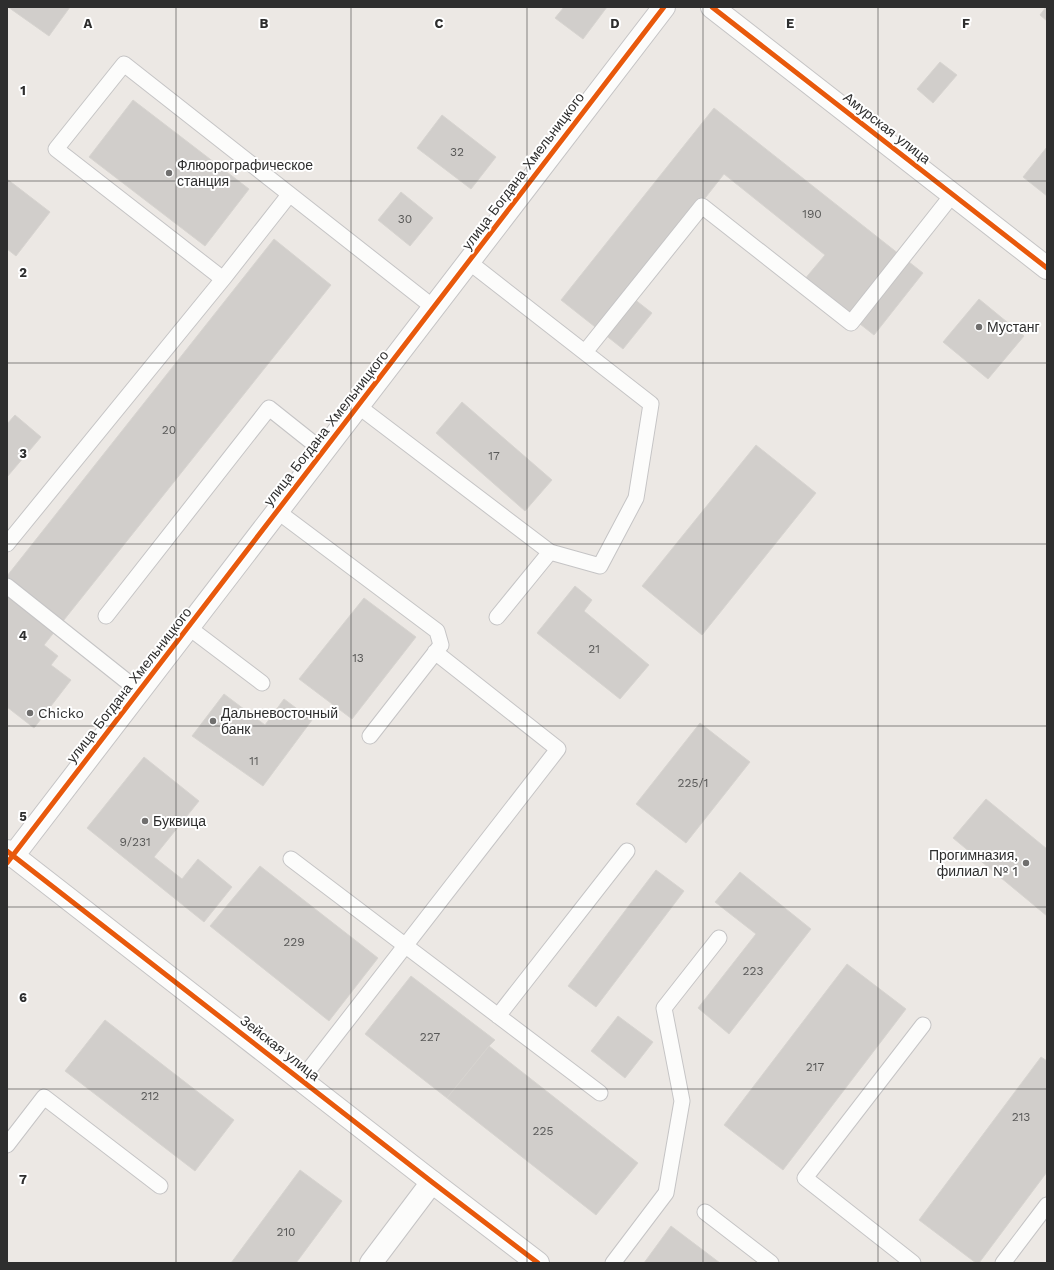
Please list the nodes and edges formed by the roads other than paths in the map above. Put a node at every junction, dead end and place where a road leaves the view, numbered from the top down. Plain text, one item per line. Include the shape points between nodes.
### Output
1 (664, 7) edge
2 (712, 7) edge
3 (953, 194) junction
4 (288, 195) dead end
5 (469, 262) junction
6 (1047, 268) edge
7 (223, 279) junction
8 (433, 308) junction
9 (585, 352) junction
10 (358, 406) junction
11 (323, 451) junction
12 (277, 511) junction
13 (7, 544) edge
14 (550, 552) junction
15 (7, 586) edge
16 (106, 616) dead end
17 (497, 617) dead end
18 (188, 627) junction
19 (435, 652) junction
20 (262, 683) dead end
21 (139, 691) junction
22 (370, 736) dead end
23 (627, 851) dead end
24 (9, 856) edge
25 (291, 858) dead end
26 (719, 938) dead end
27 (405, 946) junction
28 (498, 1016) junction
29 (923, 1025) dead end
30 (301, 1080) junction
31 (600, 1093) dead end
32 (7, 1145) edge
33 (432, 1182) junction
34 (160, 1186) dead end
35 (1047, 1205) edge
36 (705, 1212) dead end
37 (371, 1263) edge
38 (538, 1263) edge
39 (613, 1263) edge
40 (771, 1263) edge
41 (913, 1263) edge
42 (1003, 1263) edge

1 - 5 street, улица Богдана Хмельницкого
2 - 3 street, Амурская улица
3 - 6 street, Амурская улица
3 - 9 lane via 851,323 702,206
4 - 7 lane
5 - 8 street, улица Богдана Хмельницкого
5 - 9 lane
7 - 8 lane via 56,149 124,64
7 - 13 lane
8 - 10 street, улица Богдана Хмельницкого
9 - 14 lane via 651,404 636,498 600,566
10 - 11 street, улица Богдана Хмельницкого
10 - 14 lane
11 - 12 street, улица Богдана Хмельницкого
11 - 16 lane via 269,408
12 - 18 street, улица Богдана Хмельницкого
12 - 19 lane via 437,631 441,645
14 - 17 lane
15 - 21 lane
18 - 20 lane
18 - 21 street, улица Богдана Хмельницкого
19 - 22 lane
19 - 27 lane via 558,749
21 - 24 street, улица Богдана Хмельницкого
23 - 28 lane
24 - 30 street, Зейская улица
25 - 27 lane
26 - 39 lane via 664,1008 682,1100 666,1193
27 - 28 lane
27 - 30 lane
28 - 31 lane
29 - 41 lane via 805,1178
30 - 33 street, Зейская улица
32 - 34 lane via 44,1097
33 - 37 street
33 - 38 street, Зейская улица
35 - 42 lane
36 - 40 lane

